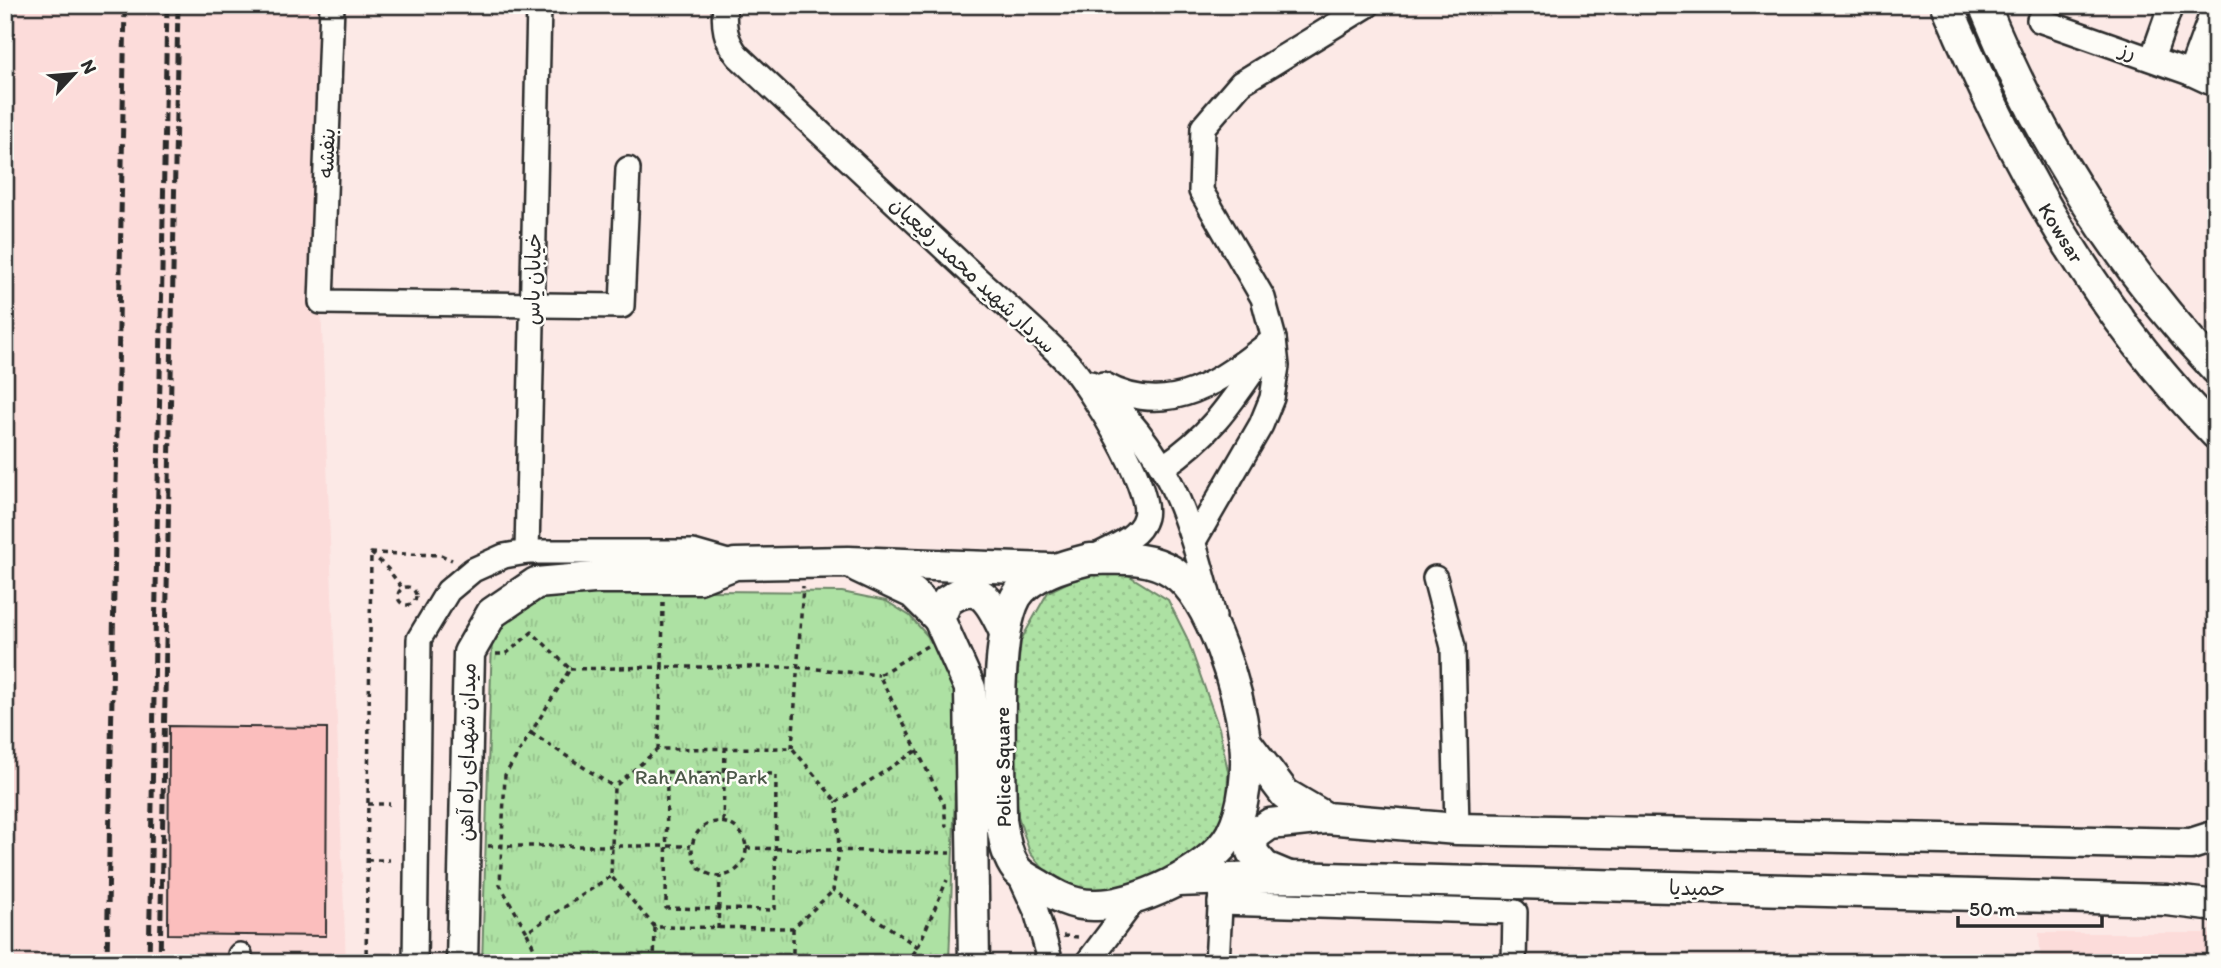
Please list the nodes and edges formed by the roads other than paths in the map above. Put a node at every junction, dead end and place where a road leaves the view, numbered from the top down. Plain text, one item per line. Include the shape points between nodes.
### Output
1 (332, 5) edge
2 (539, 5) edge
3 (725, 5) edge
4 (1368, 5) edge
5 (1947, 5) edge
6 (1984, 5) edge
7 (2171, 5) edge
8 (2215, 5) edge
9 (2039, 20) dead end
10 (2152, 59) junction
11 (2190, 73) junction
12 (2216, 85) edge
13 (628, 169) dead end
14 (533, 306) junction
15 (1274, 338) junction
16 (1069, 365) junction
17 (2216, 369) edge
18 (2216, 434) edge
19 (1163, 467) junction
20 (1194, 541) junction
21 (527, 552) junction
22 (1090, 559) junction
23 (848, 562) junction
24 (735, 564) junction
25 (1050, 569) junction
26 (1435, 578) dead end
27 (942, 627) junction
28 (1004, 629) junction
29 (1226, 660) junction
30 (1245, 741) junction
31 (1326, 818) junction
32 (1457, 829) junction
33 (2208, 843) edge
34 (1018, 872) junction
35 (1289, 877) junction
36 (1177, 881) junction
37 (1221, 891) junction
38 (1136, 898) junction
39 (2216, 906) edge
40 (415, 963) edge
41 (462, 963) edge
42 (974, 963) edge
43 (1051, 963) edge
44 (1087, 963) edge
45 (1217, 963) edge
46 (1514, 963) edge

1 - 14 street, بنفشه via 321,302
2 - 14 street, خیابان یاس
3 - 16 street, سردار شهید محمد رفیعیان via 729,44 738,56
4 - 15 street via 1241,83 1203,127 1201,191 1263,298
5 - 18 main road, Kowsar via 1985,96 2086,273 2158,370
6 - 17 main road, Kowsar via 2022,87 2099,221
7 - 10 street
8 - 11 street
9 - 10 street, رز
10 - 11 street, رز
11 - 12 street, رز
13 - 14 street via 622,306
14 - 21 street, خیابان یاس
15 - 16 street via 1235,370 1164,400 1125,397
15 - 19 street via 1220,420
15 - 20 street via 1277,366 1272,398
16 - 19 street via 1111,400
16 - 22 street, سردار شهید محمد رفیعیان via 1114,434 1145,500 1145,517 1139,528
19 - 20 street
20 - 29 street
21 - 24 street via 693,552
21 - 40 street via 473,570 448,591 419,639
22 - 25 main road, Police Square
22 - 29 main road, Police Square via 1142,559 1173,572 1196,596
23 - 24 main road, میدان شهدای راه آهن
23 - 25 main road, میدان شهدای راه آهن
23 - 27 main road via 913,593
24 - 41 main road, میدان شهدای راه آهن via 699,578 537,583 492,613 469,653
25 - 28 main road, Police Square via 1017,595
26 - 32 street via 1453,647
27 - 28 main road via 947,601 956,594 975,593 992,605
27 - 42 main road via 970,688 953,853
28 - 34 main road, Police Square via 1001,820 1006,850
29 - 30 main road, Police Square
30 - 31 main road via 1285,794
30 - 36 main road, Police Square via 1244,799 1230,835
31 - 32 main road
31 - 35 main road via 1270,824 1253,836 1252,852 1265,867
32 - 33 main road
34 - 38 main road, Police Square via 1064,900 1094,906
34 - 43 street
35 - 37 main road, حمیدیا
35 - 39 main road, حمیدیا via 2167,900
36 - 37 main road, حمیدیا
36 - 38 main road, Police Square
37 - 45 street
37 - 46 street via 1515,912
38 - 44 street

